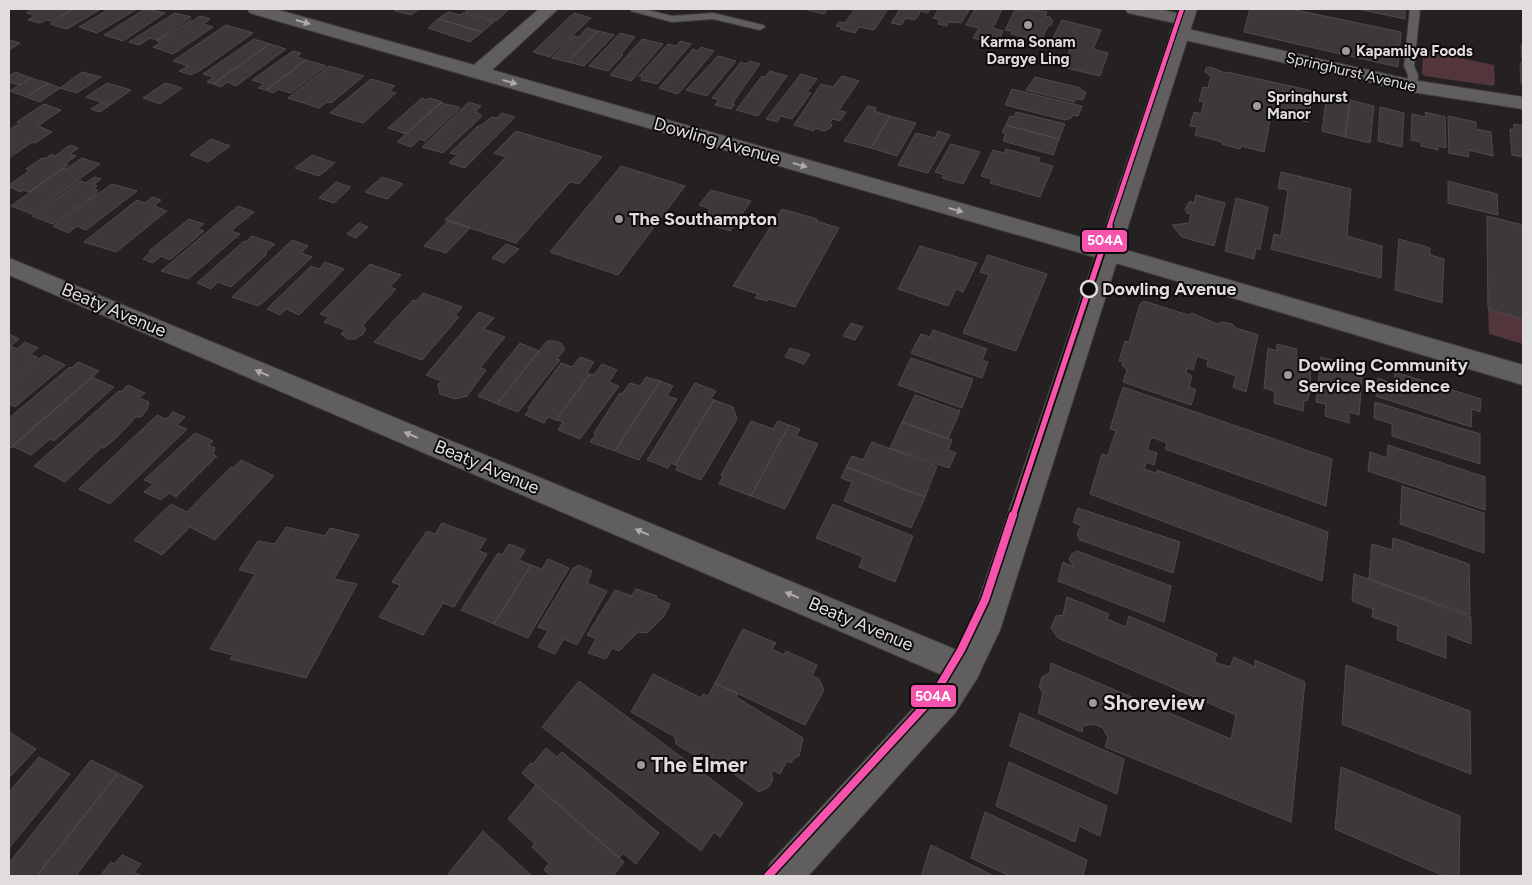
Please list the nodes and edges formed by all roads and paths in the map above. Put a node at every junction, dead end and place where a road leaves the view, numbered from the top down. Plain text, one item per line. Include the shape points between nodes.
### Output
1 (256, 9) edge
2 (549, 9) edge
3 (634, 9) edge
4 (1134, 9) edge
5 (1415, 9) edge
6 (1184, 20) edge
7 (760, 27) dead end
8 (478, 72) junction
9 (1412, 86) junction
10 (1514, 101) edge
11 (1106, 253) junction
12 (9, 266) edge
13 (1523, 375) edge
14 (965, 669) junction
15 (783, 876) edge

1 -> 8 street, Dowling Avenue
2 - 8 street
3 - 7 lane via 672,19 713,16
4 - 6 street, Springhurst Avenue
5 - 9 lane via 1409,66
6 - 9 street, Springhurst Avenue
6 - 11 street
8 -> 11 street, Dowling Avenue
9 - 10 street, Springhurst Avenue
11 - 13 street, Dowling Avenue
11 - 14 street via 1001,582 984,630
14 -> 12 street, Beaty Avenue
14 - 15 street via 924,723

